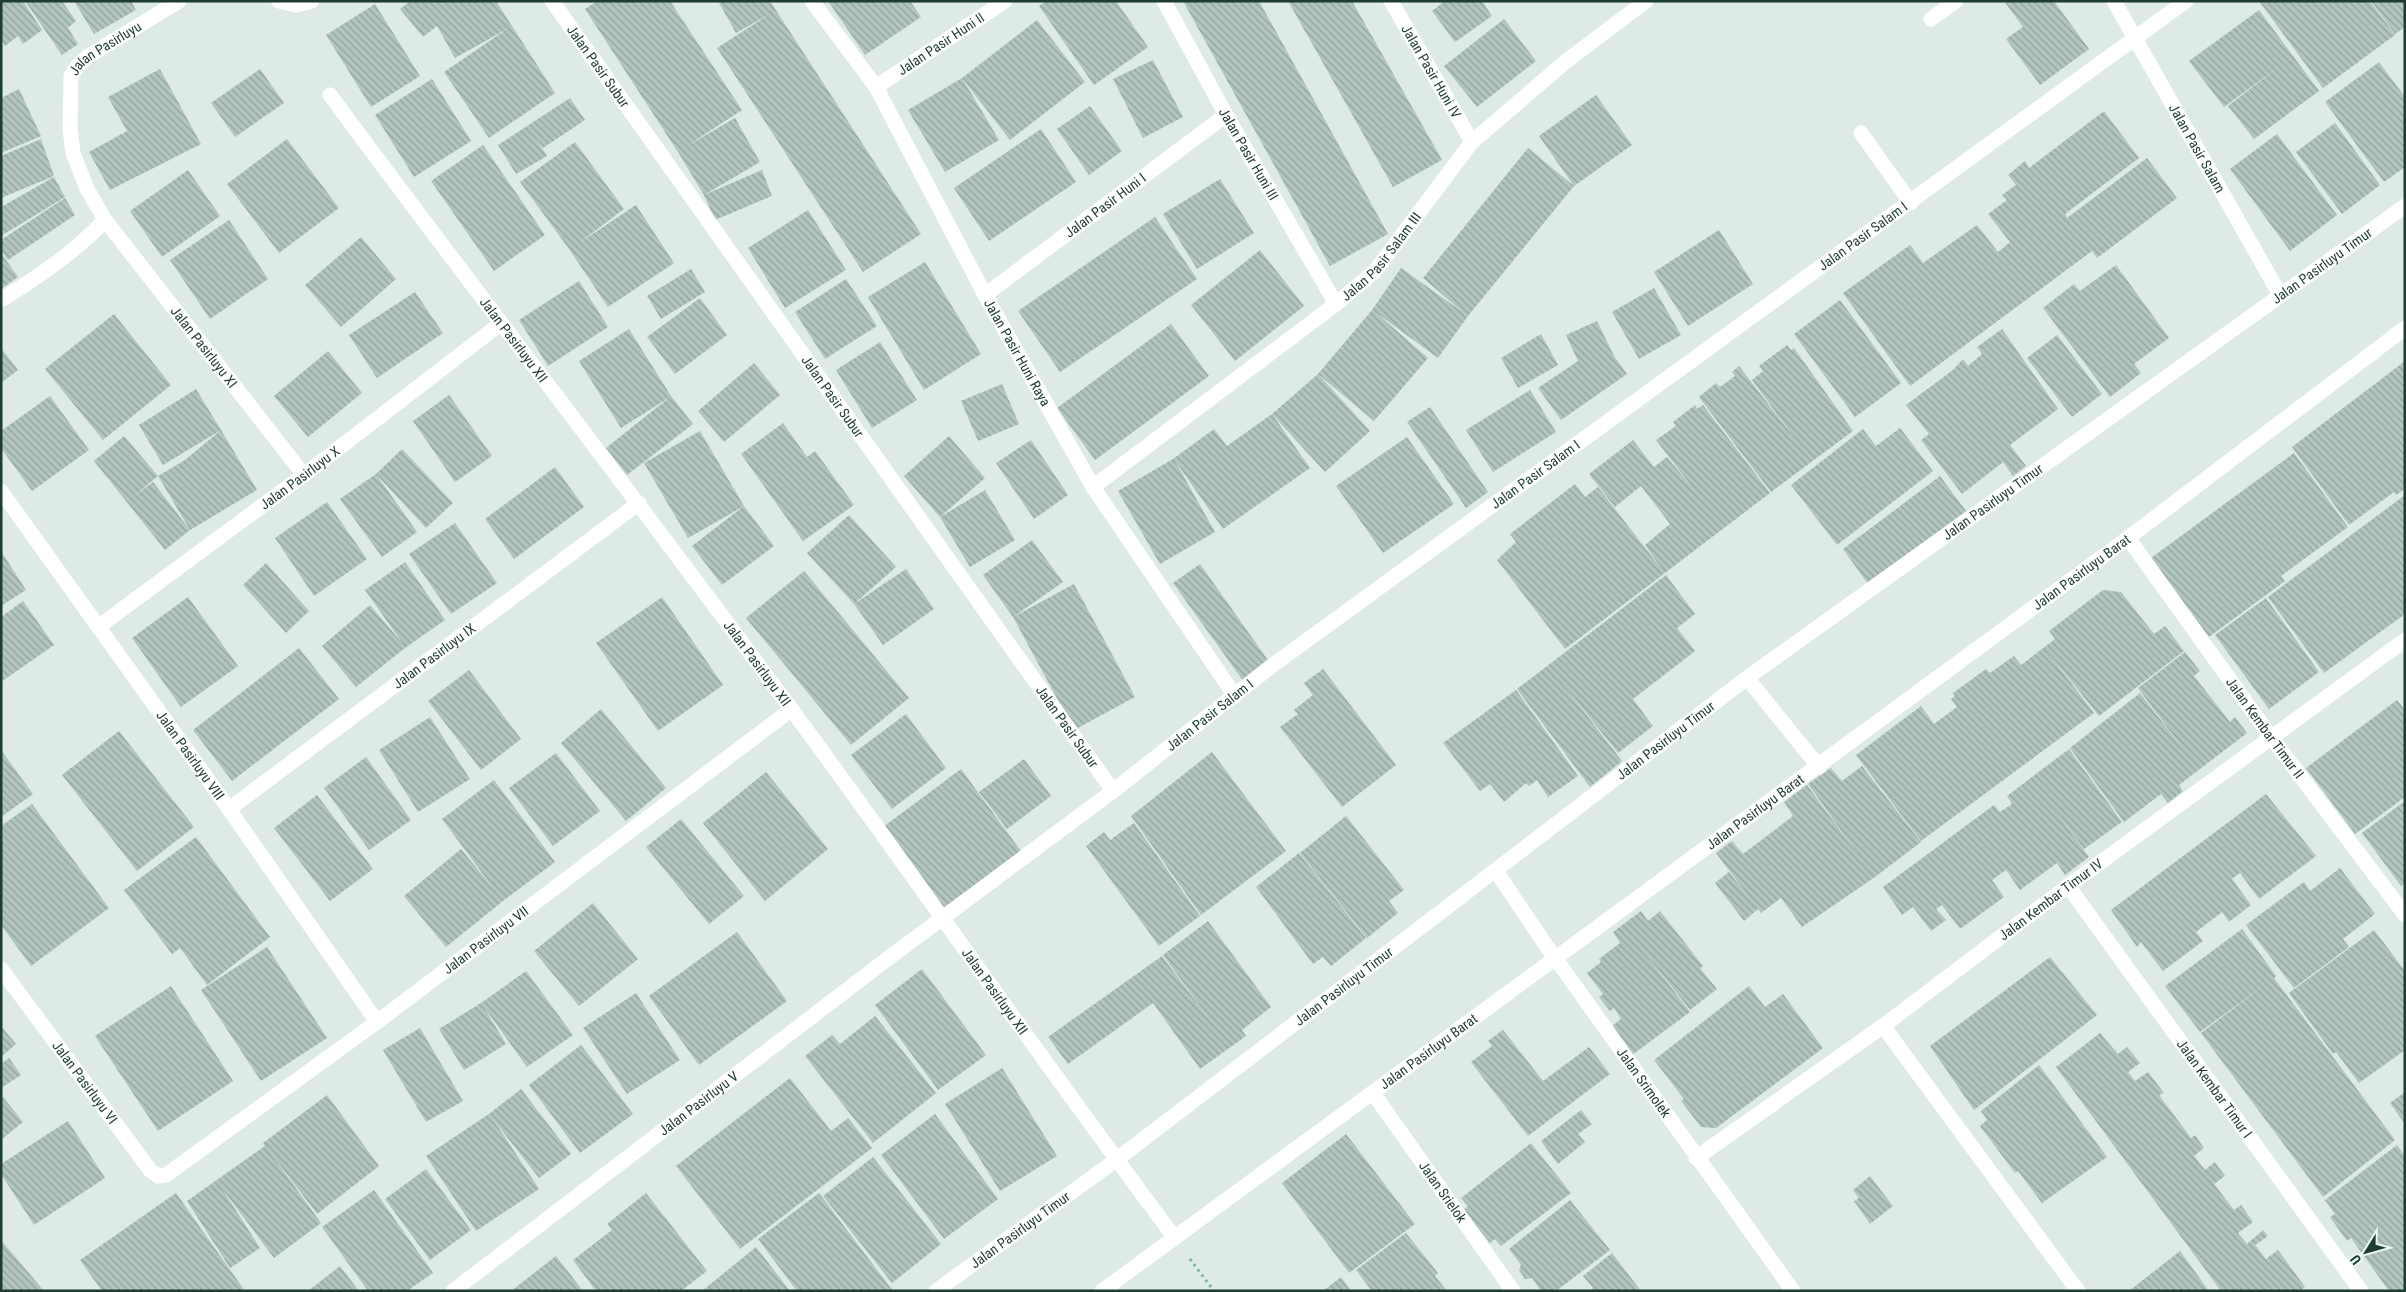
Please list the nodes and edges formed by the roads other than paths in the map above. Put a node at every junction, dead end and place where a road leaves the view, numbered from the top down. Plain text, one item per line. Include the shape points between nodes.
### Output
1 (179, 1) edge
2 (279, 1) edge
3 (312, 1) edge
4 (552, 1) edge
5 (812, 1) edge
6 (1005, 1) edge
7 (1164, 1) edge
8 (1391, 1) edge
9 (1646, 1) edge
10 (1956, 1) edge
11 (2114, 1) edge
12 (2186, 1) edge
13 (1931, 19) dead end
14 (2134, 38) junction
15 (876, 87) junction
16 (330, 96) dead end
17 (1226, 114) junction
18 (1861, 133) dead end
19 (1472, 142) junction
20 (1911, 203) junction
21 (2405, 206) edge
22 (105, 220) junction
23 (985, 295) junction
24 (2280, 295) junction
25 (1, 300) edge
26 (1336, 304) junction
27 (500, 324) junction
28 (2405, 328) edge
29 (304, 474) junction
30 (1093, 487) junction
31 (1, 491) edge
32 (639, 503) junction
33 (2128, 538) junction
34 (98, 627) junction
35 (2405, 640) edge
36 (1752, 684) junction
37 (1234, 696) junction
38 (792, 709) junction
39 (2271, 737) junction
40 (1819, 766) junction
41 (1113, 791) junction
42 (229, 808) junction
43 (1496, 871) junction
44 (2068, 886) junction
45 (2405, 915) edge
46 (943, 917) junction
47 (1556, 959) junction
48 (1, 969) edge
49 (377, 1022) junction
50 (1883, 1026) junction
51 (1373, 1093) junction
52 (1696, 1158) junction
53 (1116, 1160) junction
54 (177, 1167) joint
55 (1175, 1238) junction
56 (453, 1291) edge
57 (936, 1291) edge
58 (1102, 1291) edge
59 (1513, 1291) edge
60 (1793, 1291) edge
61 (2078, 1291) edge
62 (2361, 1291) edge

1 - 22 street, Jalan Pasirluyu via 87,57 71,76 73,153
2 - 3 street via 296,5
4 - 41 street, Jalan Pasir Subur
5 - 15 street, Jalan Pasir Huni Raya
6 - 15 street, Jalan Pasir Huni II
7 - 17 street, Jalan Pasir Huni III
8 - 19 street, Jalan Pasir Huni IV
9 - 19 street, Jalan Pasir Salam III via 1565,62
10 - 13 street
11 - 14 street, Jalan Pasir Salam
12 - 14 street, Jalan Pasir Salam I
14 - 20 street, Jalan Pasir Salam I
14 - 24 street, Jalan Pasir Salam
15 - 23 street, Jalan Pasir Huni Raya
16 - 27 street, Jalan Pasirluyu XII
17 - 23 street, Jalan Pasir Huni I
17 - 26 street, Jalan Pasir Huni III
18 - 20 street
19 - 26 street, Jalan Pasir Salam III via 1375,271
20 - 37 street, Jalan Pasir Salam I
21 - 24 street, Jalan Pasirluyu Timur
22 - 25 street via 88,238 42,274
22 - 29 street, Jalan Pasirluyu XI
23 - 30 street, Jalan Pasir Huni Raya
24 - 36 street, Jalan Pasirluyu Timur
26 - 30 street, Jalan Pasir Salam III
27 - 29 street, Jalan Pasirluyu X
27 - 32 street, Jalan Pasirluyu XII
28 - 33 street, Jalan Pasirluyu Barat
29 - 34 street, Jalan Pasirluyu X
30 - 37 street, Jalan Pasir Huni Raya
31 - 34 street, Jalan Pasirluyu VIII
32 - 38 street, Jalan Pasirluyu XII
32 - 42 street, Jalan Pasirluyu IX
33 - 39 street, Jalan Kembar Timur II
33 - 40 street, Jalan Pasirluyu Barat
34 - 42 street, Jalan Pasirluyu VIII
35 - 39 street, Jalan Kembar Timur IV
36 - 40 street
36 - 43 street, Jalan Pasirluyu Timur
37 - 41 street, Jalan Pasir Salam I
38 - 46 street, Jalan Pasirluyu XII
38 - 49 street, Jalan Pasirluyu VII
39 - 44 street, Jalan Kembar Timur IV
39 - 45 street, Jalan Kembar Timur II
40 - 47 street, Jalan Pasirluyu Barat
41 - 46 street, Jalan Pasir Salam I
42 - 49 street, Jalan Pasirluyu VIII
43 - 47 street, Jalan Srimolek
43 - 53 street, Jalan Pasirluyu Timur
44 - 50 street, Jalan Kembar Timur IV
44 - 62 street, Jalan Kembar Timur I
46 - 53 street, Jalan Pasirluyu XII
46 - 56 street, Jalan Pasirluyu V
47 - 51 street, Jalan Pasirluyu Barat
47 - 52 street, Jalan Srimolek
48 - 54 street, Jalan Pasirluyu VI via 150,1170 158,1176 166,1175
49 - 54 street, Jalan Pasirluyu VII
50 - 52 street, Jalan Kembar Timur IV
50 - 61 street
51 - 55 street, Jalan Pasirluyu Barat
51 - 59 street, Jalan Srielok
52 - 60 street, Jalan Srimolek
53 - 55 street, Jalan Pasirluyu XII
53 - 57 street, Jalan Pasirluyu Timur
55 - 58 street, Jalan Pasirluyu Barat

